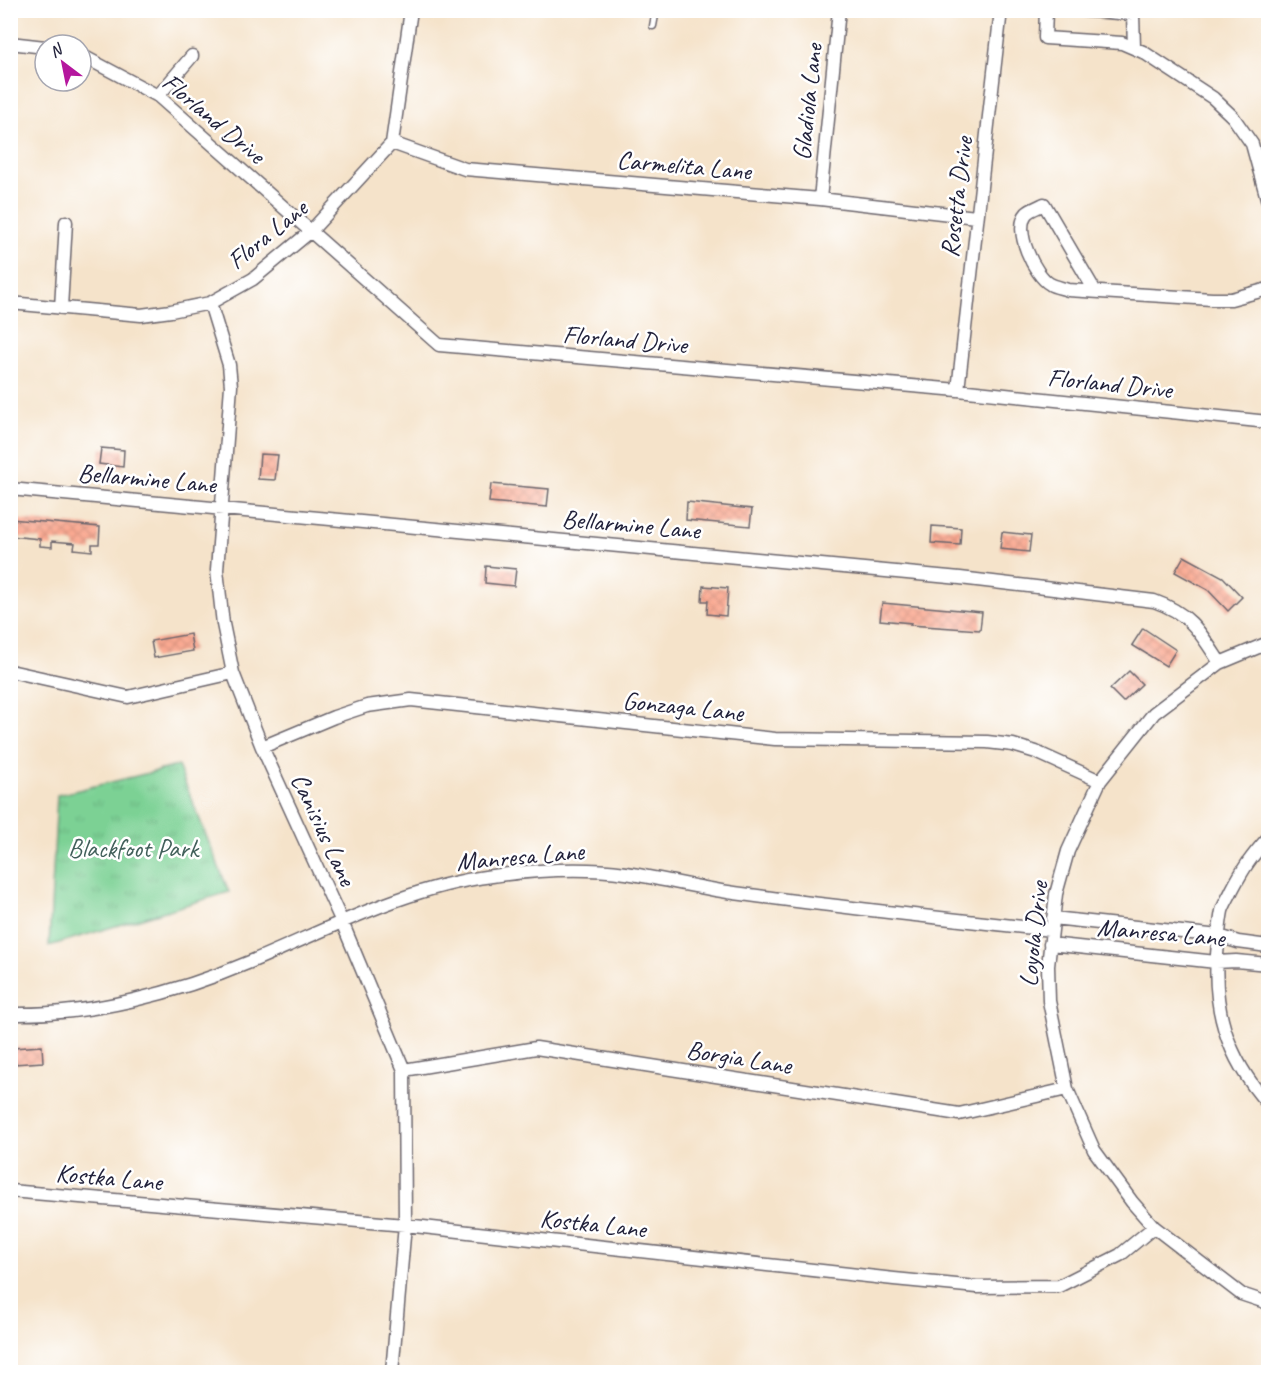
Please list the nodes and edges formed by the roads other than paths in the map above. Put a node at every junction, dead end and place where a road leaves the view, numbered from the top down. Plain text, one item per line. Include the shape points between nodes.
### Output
1 (411, 10) edge
2 (656, 10) edge
3 (839, 10) edge
4 (1001, 10) edge
5 (1046, 10) edge
6 (1075, 10) edge
7 (653, 26) dead end
8 (10, 43) edge
9 (33, 45) edge
10 (1134, 48) junction
11 (192, 56) dead end
12 (93, 61) edge
13 (158, 96) junction
14 (392, 143) junction
15 (820, 199) junction
16 (1269, 202) edge
17 (976, 217) junction
18 (66, 222) dead end
19 (311, 231) junction
20 (1269, 289) edge
21 (1095, 291) junction
22 (10, 303) edge
23 (210, 303) junction
24 (61, 308) junction
25 (958, 390) junction
26 (1269, 422) edge
27 (10, 489) edge
28 (221, 507) junction
29 (1269, 643) edge
30 (1220, 663) junction
31 (10, 671) edge
32 (233, 673) junction
33 (262, 747) junction
34 (1100, 781) junction
35 (1269, 838) edge
36 (342, 922) junction
37 (1052, 924) junction
38 (1219, 936) junction
39 (1050, 944) junction
40 (1269, 946) edge
41 (1216, 962) junction
42 (1269, 964) edge
43 (10, 1014) edge
44 (404, 1070) junction
45 (1067, 1089) junction
46 (1269, 1104) edge
47 (10, 1191) edge
48 (405, 1225) junction
49 (1154, 1227) junction
50 (1269, 1303) edge
51 (392, 1372) edge

1 - 14 street
2 - 7 lane
3 - 15 street, Gladiola Lane
4 - 17 street, Rosetta Drive
5 - 10 street via 1045,38 1122,43
6 - 10 street via 1133,14
8 - 9 street
10 - 16 street via 1213,98 1233,117 1252,144
11 - 13 street
12 - 13 street, Florland Drive
13 - 19 street, Florland Drive
14 - 15 street, Carmelita Lane via 465,169
14 - 19 street, Flora Lane
15 - 17 street, Carmelita Lane
17 - 25 street, Rosetta Drive
18 - 24 street
19 - 23 street, Flora Lane via 253,279
19 - 25 street, Florland Drive via 439,345
20 - 21 street via 1212,300
21 - 21 street via 1044,204 1027,213 1022,239 1048,284
22 - 24 street, Flora Lane
23 - 24 street, Flora Lane via 141,315
23 - 28 street, Canisius Lane via 229,364 231,386
25 - 26 street, Florland Drive
27 - 28 street, Bellarmine Lane
28 - 30 street, Bellarmine Lane via 960,578 1154,601 1173,608 1198,628
28 - 32 street, Canisius Lane via 217,570
29 - 30 street, Loyola Drive
30 - 34 street, Loyola Drive via 1154,713
31 - 32 street via 128,697
32 - 33 street, Canisius Lane
33 - 34 street, Gonzaga Lane via 367,706 411,700 775,739 1014,745
33 - 36 street, Canisius Lane
34 - 37 street, Loyola Drive via 1068,851
35 - 38 street via 1245,863 1223,910
36 - 37 street, Manresa Lane via 409,894 451,883 556,870 623,873 759,896
36 - 43 street, Manresa Lane via 247,964 171,991 84,1010
36 - 44 street, Canisius Lane
37 - 38 street, Manresa Lane
37 - 39 street, Loyola Drive
38 - 40 street, Manresa Lane
38 - 41 street
39 - 41 street, Manresa Lane
39 - 45 street, Loyola Drive via 1049,1001
41 - 42 street, Manresa Lane
41 - 46 street via 1224,1032 1253,1087
44 - 45 street, Borgia Lane via 536,1048 959,1114
44 - 48 street, Canisius Lane
45 - 49 street, Loyola Drive via 1094,1150
47 - 48 street, Kostka Lane
48 - 49 street, Kostka Lane via 977,1287 1059,1286 1120,1255
48 - 51 street, Canisius Lane
49 - 50 street, Loyola Drive via 1241,1294

